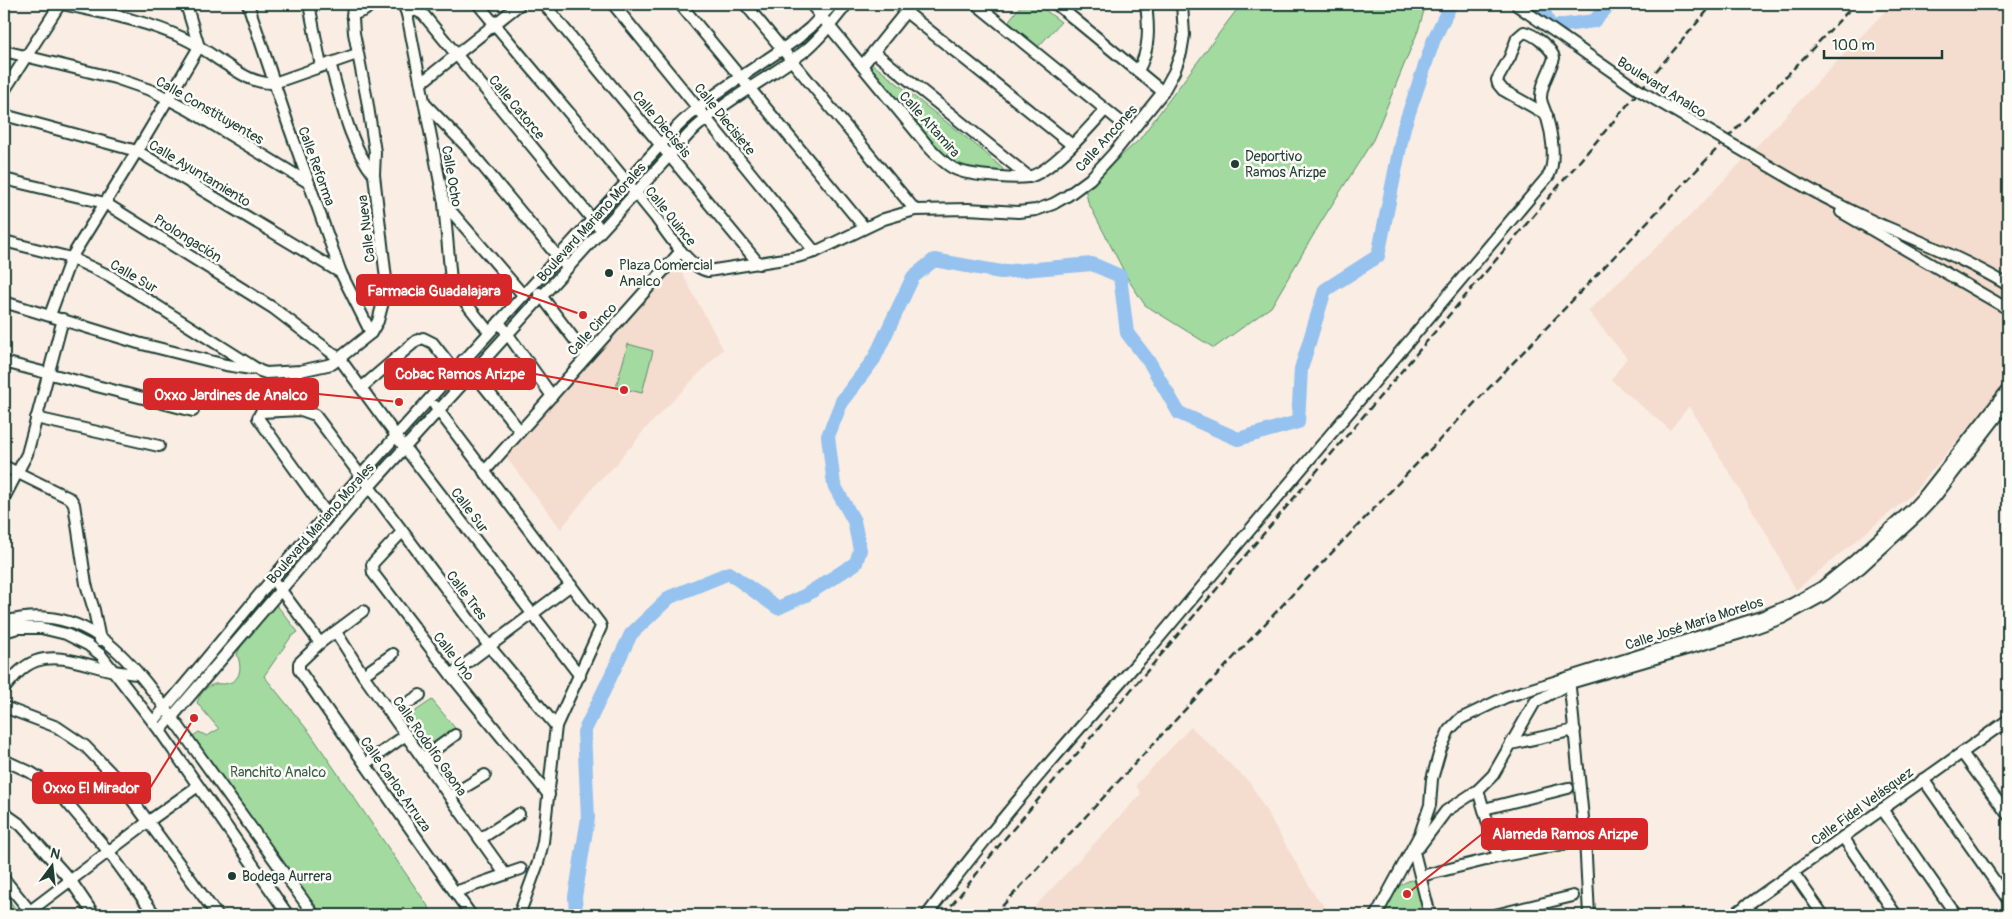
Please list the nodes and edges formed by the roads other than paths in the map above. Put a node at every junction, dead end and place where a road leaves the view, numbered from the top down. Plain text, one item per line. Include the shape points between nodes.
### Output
1 (61, 4) edge
2 (186, 4) edge
3 (248, 4) edge
4 (308, 4) edge
5 (352, 4) edge
6 (372, 4) edge
7 (402, 4) edge
8 (478, 4) edge
9 (520, 4) edge
10 (544, 4) edge
11 (613, 4) edge
12 (680, 4) edge
13 (746, 4) edge
14 (811, 4) edge
15 (833, 4) edge
16 (847, 4) edge
17 (976, 4) edge
18 (1056, 4) edge
19 (1138, 4) edge
20 (1182, 4) edge
21 (1515, 4) edge
22 (1146, 7) edge
23 (909, 8) edge
24 (407, 14) junction
25 (352, 15) junction
26 (822, 17) junction
27 (495, 24) junction
28 (829, 26) junction
29 (199, 47) junction
30 (783, 49) junction
31 (4, 51) edge
32 (874, 52) junction
33 (358, 54) junction
34 (456, 55) junction
35 (26, 57) junction
36 (792, 59) junction
37 (326, 64) junction
38 (862, 66) junction
39 (1138, 71) junction
40 (741, 78) junction
41 (274, 82) junction
42 (421, 83) junction
43 (749, 87) junction
44 (4, 91) edge
45 (1163, 92) junction
46 (169, 99) junction
47 (426, 104) junction
48 (698, 107) junction
49 (1106, 110) junction
50 (4, 115) edge
51 (1547, 115) junction
52 (706, 118) junction
53 (1132, 131) junction
54 (661, 145) junction
55 (1072, 145) junction
56 (137, 151) junction
57 (670, 155) junction
58 (374, 175) junction
59 (1029, 177) junction
60 (4, 179) edge
61 (628, 183) junction
62 (309, 184) junction
63 (1801, 185) junction
64 (636, 194) junction
65 (104, 203) junction
66 (444, 203) junction
67 (915, 210) junction
68 (593, 221) junction
69 (864, 227) junction
70 (601, 230) junction
71 (4, 241) edge
72 (682, 251) junction
73 (815, 252) junction
74 (558, 257) junction
75 (71, 258) junction
76 (758, 264) junction
77 (567, 267) junction
78 (341, 273) junction
79 (534, 285) junction
80 (2008, 285) edge
81 (524, 296) junction
82 (541, 297) junction
83 (4, 302) edge
84 (2008, 309) edge
85 (50, 315) junction
86 (63, 319) junction
87 (499, 322) junction
88 (489, 332) junction
89 (371, 333) junction
90 (508, 336) junction
91 (587, 356) junction
92 (340, 359) junction
93 (463, 360) junction
94 (4, 362) edge
95 (254, 369) junction
96 (454, 370) junction
97 (49, 372) junction
98 (266, 373) joint
99 (473, 374) junction
100 (361, 388) junction
101 (2008, 389) edge
102 (552, 396) junction
103 (430, 399) junction
104 (2008, 402) edge
105 (193, 411) dead end
106 (439, 411) junction
107 (36, 418) junction
108 (520, 431) junction
109 (397, 437) junction
110 (159, 446) dead end
111 (405, 448) junction
112 (4, 466) edge
113 (484, 472) junction
114 (18, 474) junction
115 (361, 476) junction
116 (370, 487) junction
117 (4, 498) edge
118 (327, 514) junction
119 (402, 532) junction
120 (1856, 565) junction
121 (271, 578) junction
122 (571, 585) junction
123 (280, 589) junction
124 (363, 611) dead end
125 (531, 614) junction
126 (4, 622) edge
127 (4, 632) edge
128 (336, 632) junction
129 (99, 636) junction
130 (320, 643) junction
131 (489, 646) junction
132 (394, 654) dead end
133 (101, 655) junction
134 (115, 671) junction
135 (138, 674) junction
136 (363, 675) junction
137 (451, 675) junction
138 (580, 676) junction
139 (1570, 680) junction
140 (4, 689) edge
141 (420, 695) dead end
142 (4, 707) edge
143 (165, 708) junction
144 (391, 714) junction
145 (172, 717) junction
146 (2008, 721) edge
147 (153, 722) junction
148 (556, 726) junction
149 (1575, 730) junction
150 (160, 731) junction
151 (406, 735) junction
152 (455, 735) dead end
153 (1511, 744) junction
154 (1962, 753) junction
155 (423, 758) junction
156 (4, 760) edge
157 (365, 764) junction
158 (485, 775) dead end
159 (1923, 779) junction
160 (198, 786) junction
161 (1568, 788) dead end
162 (1478, 790) junction
163 (549, 795) junction
164 (450, 796) junction
165 (1484, 809) junction
166 (1882, 809) junction
167 (4, 813) edge
168 (519, 814) dead end
169 (2008, 815) edge
170 (149, 821) junction
171 (1843, 837) junction
172 (480, 839) junction
173 (1569, 842) dead end
174 (1414, 850) junction
175 (109, 852) junction
176 (1498, 857) junction
177 (521, 869) dead end
178 (1793, 872) junction
179 (506, 874) junction
180 (1421, 876) junction
181 (4, 879) edge
182 (71, 881) junction
183 (455, 892) junction
184 (1573, 896) dead end
185 (2008, 900) edge
186 (1746, 906) junction
187 (32, 913) edge
188 (94, 915) edge
189 (155, 915) edge
190 (217, 915) edge
191 (288, 915) edge
192 (314, 915) edge
193 (471, 915) edge
194 (519, 915) edge
195 (926, 915) edge
196 (1376, 915) edge
197 (1430, 915) edge
198 (1494, 915) edge
199 (1589, 915) edge
200 (1733, 915) edge
201 (1753, 915) edge
202 (1823, 915) edge
203 (1896, 915) edge
204 (1956, 915) edge

1 - 29 street via 145,23
1 - 35 street
2 - 29 street
3 - 41 street, Calle Reforma
4 - 37 street
5 - 25 street, Calle Nueva
6 - 25 street
7 - 24 street, Calle Ocho
8 - 27 street, Calle Quince
9 - 27 street
10 - 54 street, Calle Dieciséis
11 - 48 street, Calle Diecisiete
12 - 40 street
13 - 30 street
14 - 26 street, Calle Altamira
15 - 26 street, Boulevard Mariano Morales
16 - 28 street, Boulevard Mariano Morales
17 - 49 street
18 - 39 street
19 - 22 street
20 - 45 street, Calle Ancones via 1184,35 1181,53
21 - 63 street, Boulevard Analco, bridge via 1637,89
22 - 39 street via 1148,46
23 - 32 street
23 - 55 street
24 - 34 street, Calle Catorce via 413,10 420,12
24 - 42 street, Calle Ocho
25 - 33 street, Calle Nueva
26 - 28 street, Calle Altamira
26 - 30 street, Boulevard Mariano Morales
27 - 34 street
27 - 61 street, Calle Quince
28 - 36 street, Boulevard Mariano Morales
28 - 38 street, Calle Altamira
29 - 41 street via 244,76 264,83
29 - 46 street
30 - 36 street
30 - 40 street, Boulevard Mariano Morales
31 - 35 street, Calle Constituyentes
32 - 38 street
32 - 59 street
33 - 37 street
33 - 58 street, Calle Nueva via 374,140
34 - 42 street
34 - 68 street, Calle Catorce
35 - 44 street
35 - 46 street, Calle Constituyentes via 122,80
36 - 43 street, Boulevard Mariano Morales
36 - 67 street
37 - 41 street
37 - 58 street via 353,139 364,163
38 - 59 street, Calle Altamira via 952,169 972,174
39 - 45 street
40 - 43 street
40 - 48 street, Boulevard Mariano Morales
41 - 62 street, Calle Reforma
42 - 47 street, Calle Ocho
43 - 52 street, Boulevard Mariano Morales
43 - 69 street
45 - 53 street, Calle Ancones
46 - 56 street
46 - 62 street, Calle Constituyentes
47 - 66 street, Calle Ocho
47 - 74 street via 466,146
48 - 52 street, Calle Diecisiete
48 - 54 street, Boulevard Mariano Morales
49 - 53 street
49 - 55 street
50 - 56 street, Calle Ayuntamiento
51 - 51 street via 1541,93 1553,54 1524,32 1517,38 1498,84
51 - 195 street via 1552,169 1542,184 966,863
52 - 57 street, Boulevard Mariano Morales
52 - 73 street, Calle Diecisiete
53 - 67 street, Calle Ancones via 1090,178 1053,204 1018,212
54 - 57 street, Calle Dieciséis
54 - 61 street, Boulevard Mariano Morales
55 - 59 street via 1044,170
56 - 65 street
56 - 78 street, Calle Ayuntamiento
57 - 64 street, Boulevard Mariano Morales
57 - 76 street, Calle Dieciséis
58 - 89 street, Calle Nueva via 386,279 378,321
60 - 65 street, Prolongación
61 - 64 street, Calle Quince
61 - 68 street, Boulevard Mariano Morales
62 - 78 street, Calle Reforma
63 - 80 street, Boulevard Analco via 1949,253
63 - 84 street, Boulevard Analco via 1821,200
64 - 70 street, Boulevard Mariano Morales
64 - 72 street, Calle Quince
65 - 75 street
65 - 92 street, Prolongación via 273,308
66 - 81 street
66 - 88 street, Calle Ocho via 451,281
67 - 69 street, Calle Quince
68 - 70 street, Calle Catorce
68 - 74 street, Boulevard Mariano Morales
69 - 73 street, Calle Quince
70 - 77 street, Boulevard Mariano Morales
71 - 75 street, Calle Sur
72 - 76 street, Calle Quince via 704,271
72 - 91 street, Calle Cinco
73 - 76 street, Calle Quince
74 - 77 street
74 - 79 street, Boulevard Mariano Morales
75 - 85 street
75 - 95 street, Calle Sur via 110,276
77 - 82 street, Boulevard Mariano Morales
78 - 89 street, Calle Reforma
79 - 81 street, Boulevard Mariano Morales
79 - 82 street
81 - 87 street, Boulevard Mariano Morales
82 - 90 street, Boulevard Mariano Morales
82 - 91 street
83 - 85 street
85 - 86 street
86 - 95 street via 138,343
86 - 97 street
87 - 88 street, Boulevard Mariano Morales
87 - 90 street
88 - 93 street, Boulevard Mariano Morales
89 - 92 street, Calle Nueva
90 - 99 street, Boulevard Mariano Morales
90 - 102 street
91 - 102 street, Calle Cinco
92 - 98 street, Calle Nueva via 321,368
92 - 100 street, Calle Sur
93 - 96 street, Boulevard Mariano Morales
93 - 99 street
94 - 97 street
95 - 98 street, Calle Sur
96 - 100 street via 433,343 422,338
96 - 103 street, Boulevard Mariano Morales
97 - 105 street
97 - 107 street
99 - 106 street, Boulevard Mariano Morales
99 - 108 street
100 - 109 street, Calle Sur
101 - 120 street, Calle José María Morelos via 1925,496
102 - 108 street, Calle Cinco
103 - 106 street
103 - 109 street, Boulevard Mariano Morales
104 - 120 street, Calle José María Morelos via 1935,497 1902,530
106 - 111 street, Boulevard Mariano Morales
106 - 113 street
107 - 110 street
107 - 114 street
108 - 113 street, Calle Cinco
109 - 111 street, Calle Sur
109 - 115 street, Boulevard Mariano Morales
111 - 116 street, Boulevard Mariano Morales
111 - 125 street, Calle Sur
112 - 114 street
113 - 122 street
114 - 117 street
114 - 129 street via 71,499 76,510 82,560
115 - 116 street, Calle Tres
115 - 118 street, Boulevard Mariano Morales
115 - 118 street, Calle Tres via 315,415 301,410 261,412 258,418
116 - 119 street, Calle Tres
116 - 123 street, Boulevard Mariano Morales
118 - 121 street, Boulevard Mariano Morales
119 - 131 street, Calle Tres
119 - 137 street, Calle Uno via 374,562 372,569
120 - 139 street, Calle José María Morelos via 1778,610
121 - 123 street
121 - 143 street, Boulevard Mariano Morales
122 - 125 street
122 - 138 street via 600,624 600,631
123 - 130 street
123 - 145 street, Boulevard Mariano Morales
124 - 128 street
125 - 131 street
125 - 138 street, Calle Sur
126 - 129 street via 37,616 58,619
127 - 133 street via 41,628 66,634
128 - 130 street
128 - 136 street, Calle Rodolfo Gaona
129 - 133 street
129 - 135 street
130 - 157 street, Calle Carlos Arruza via 299,662 299,670
131 - 137 street
131 - 148 street, Calle Tres
132 - 136 street
133 - 134 street
134 - 135 street
134 - 140 street via 52,658 36,661 20,670
134 - 147 street
135 - 143 street
136 - 144 street, Calle Rodolfo Gaona
137 - 163 street, Calle Uno
138 - 148 street
139 - 149 street
139 - 153 street, Calle José María Morelos via 1535,702
139 - 174 street, Calle José María Morelos via 1506,696 1460,719 1449,730 1435,770 1428,812
141 - 144 street
142 - 170 street via 57,727 85,746 116,778
143 - 145 street
143 - 147 street, Boulevard Mariano Morales
144 - 151 street, Calle Rodolfo Gaona
145 - 150 street, Boulevard Mariano Morales
145 - 192 street
146 - 154 street, Calle Fidel Velásquez
147 - 150 street
148 - 163 street
149 - 153 street
149 - 199 street
150 - 160 street
151 - 155 street, Calle Rodolfo Gaona
151 - 157 street
152 - 155 street
153 - 162 street, Calle José María Morelos via 1493,776
154 - 159 street, Calle Fidel Velásquez
154 - 169 street
155 - 164 street, Calle Rodolfo Gaona
156 - 175 street via 54,787
157 - 183 street, Calle Carlos Arruza
158 - 164 street
159 - 166 street, Calle Fidel Velásquez
159 - 185 street
160 - 170 street
160 - 191 street
161 - 165 street
162 - 165 street
162 - 174 street, Calle José María Morelos via 1446,811
163 - 194 street via 538,862
164 - 172 street, Calle Rodolfo Gaona
165 - 176 street
166 - 171 street, Calle Fidel Velásquez
166 - 204 street
167 - 182 street via 21,825
168 - 172 street
170 - 175 street
170 - 190 street
171 - 178 street, Calle Fidel Velásquez
171 - 203 street
172 - 179 street, Calle Rodolfo Gaona
173 - 176 street
174 - 180 street
174 - 196 street, Calle José María Morelos
175 - 182 street
175 - 189 street
176 - 180 street
177 - 179 street
178 - 186 street, Calle Fidel Velásquez
178 - 202 street
179 - 183 street
180 - 197 street
181 - 187 street
182 - 187 street
182 - 188 street
183 - 193 street, Calle Carlos Arruza
184 - 198 street
186 - 200 street, Calle Fidel Velásquez
186 - 201 street

